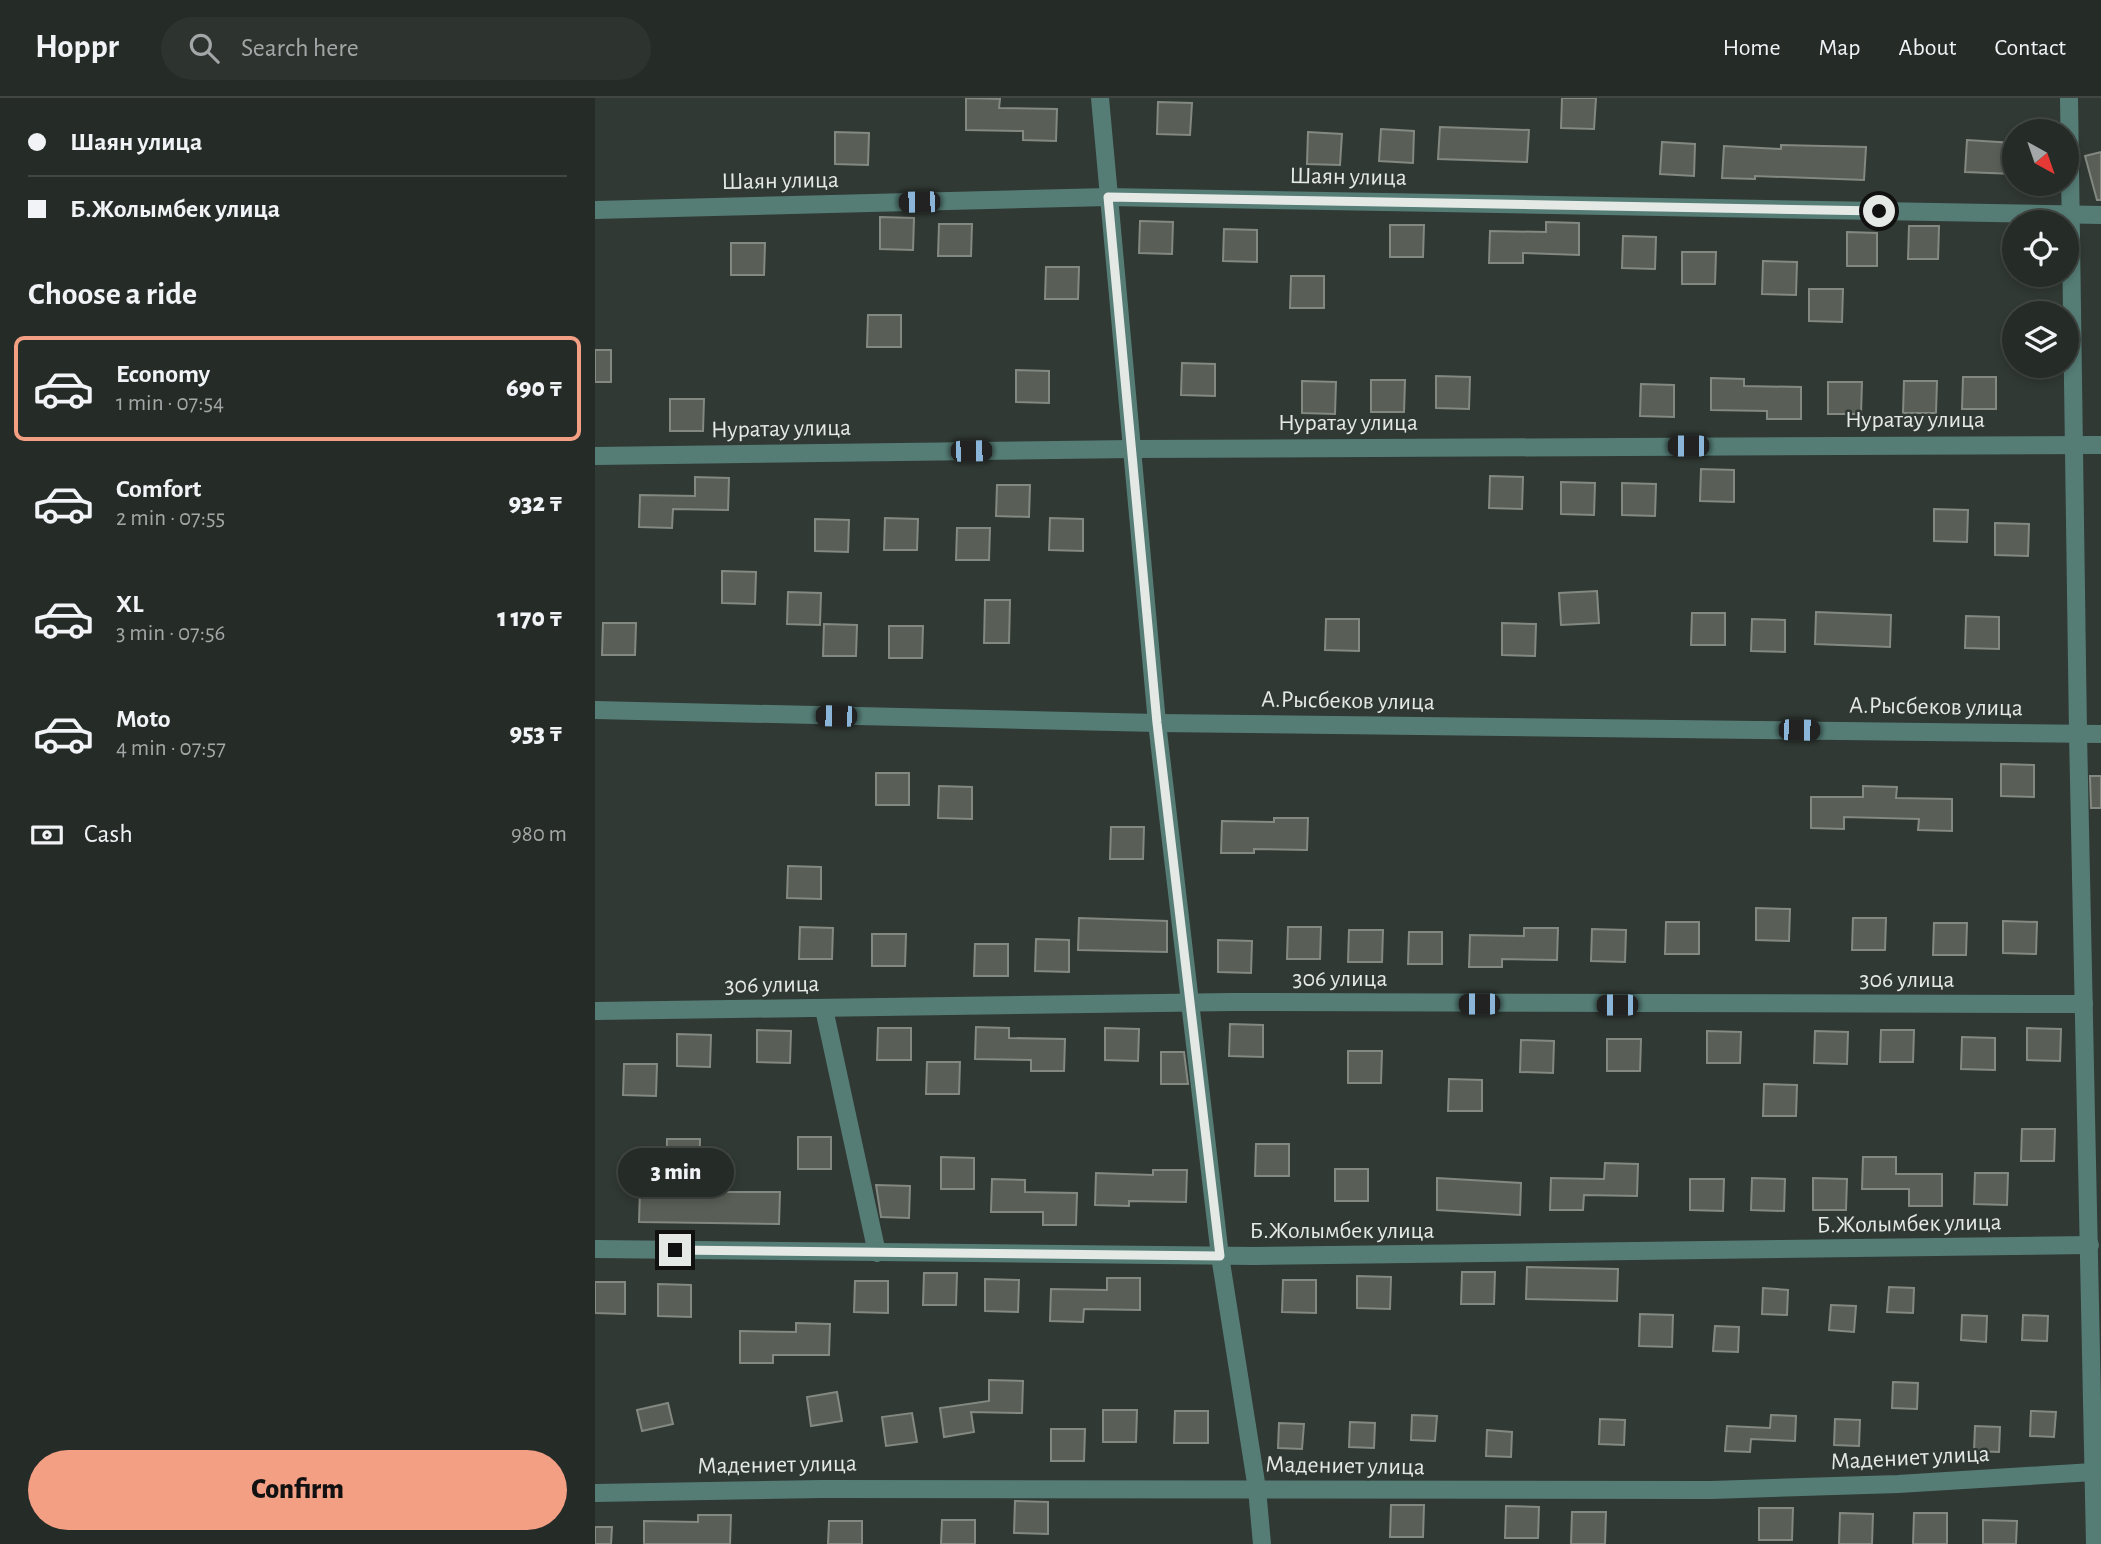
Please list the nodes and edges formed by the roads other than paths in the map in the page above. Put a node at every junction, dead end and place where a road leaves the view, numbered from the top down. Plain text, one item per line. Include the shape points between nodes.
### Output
1 (1100, 98) edge
2 (2069, 98) edge
3 (1108, 197) junction
4 (595, 210) edge
5 (2071, 210) edge
6 (2002, 214) edge
7 (2079, 215) edge
8 (2101, 215) edge
9 (2073, 287) edge
10 (2076, 444) junction
11 (2101, 445) edge
12 (1132, 449) junction
13 (595, 456) edge
14 (595, 710) edge
15 (1157, 723) junction
16 (2078, 733) junction
17 (2101, 734) edge
18 (1191, 1003) junction
19 (2084, 1004) junction
20 (824, 1009) junction
21 (595, 1011) edge
22 (2093, 1062) edge
23 (2090, 1245) junction
24 (595, 1249) edge
25 (877, 1253) junction
26 (1220, 1256) junction
27 (2097, 1352) edge
28 (2093, 1472) junction
29 (1257, 1489) junction
30 (595, 1493) edge
31 (1262, 1544) edge
32 (2095, 1544) edge

1 - 3 street
2 - 5 street
3 - 4 street, Шаян улица
3 - 6 street, Шаян улица
3 - 12 street
7 - 8 street, Шаян улица
9 - 10 street
10 - 11 street, Нуратау улица
10 - 12 street, Нуратау улица
10 - 16 street
12 - 13 street, Нуратау улица
12 - 15 street
14 - 15 street, А.Рысбеков улица
15 - 16 street, А.Рысбеков улица
15 - 18 street
16 - 17 street, А.Рысбеков улица
16 - 19 street
18 - 19 street, 306 улица
18 - 20 street, 306 улица
18 - 26 street
19 - 22 street
20 - 21 street, 306 улица
20 - 25 street
22 - 23 street
23 - 26 street, Б.Жолымбек улица
23 - 27 street
24 - 25 street, Б.Жолымбек улица
25 - 26 street, Б.Жолымбек улица
26 - 29 street
27 - 28 street
28 - 29 street, Мадениет улица via 1898,1485 1711,1490
28 - 32 street
29 - 30 street, Мадениет улица
29 - 31 street

